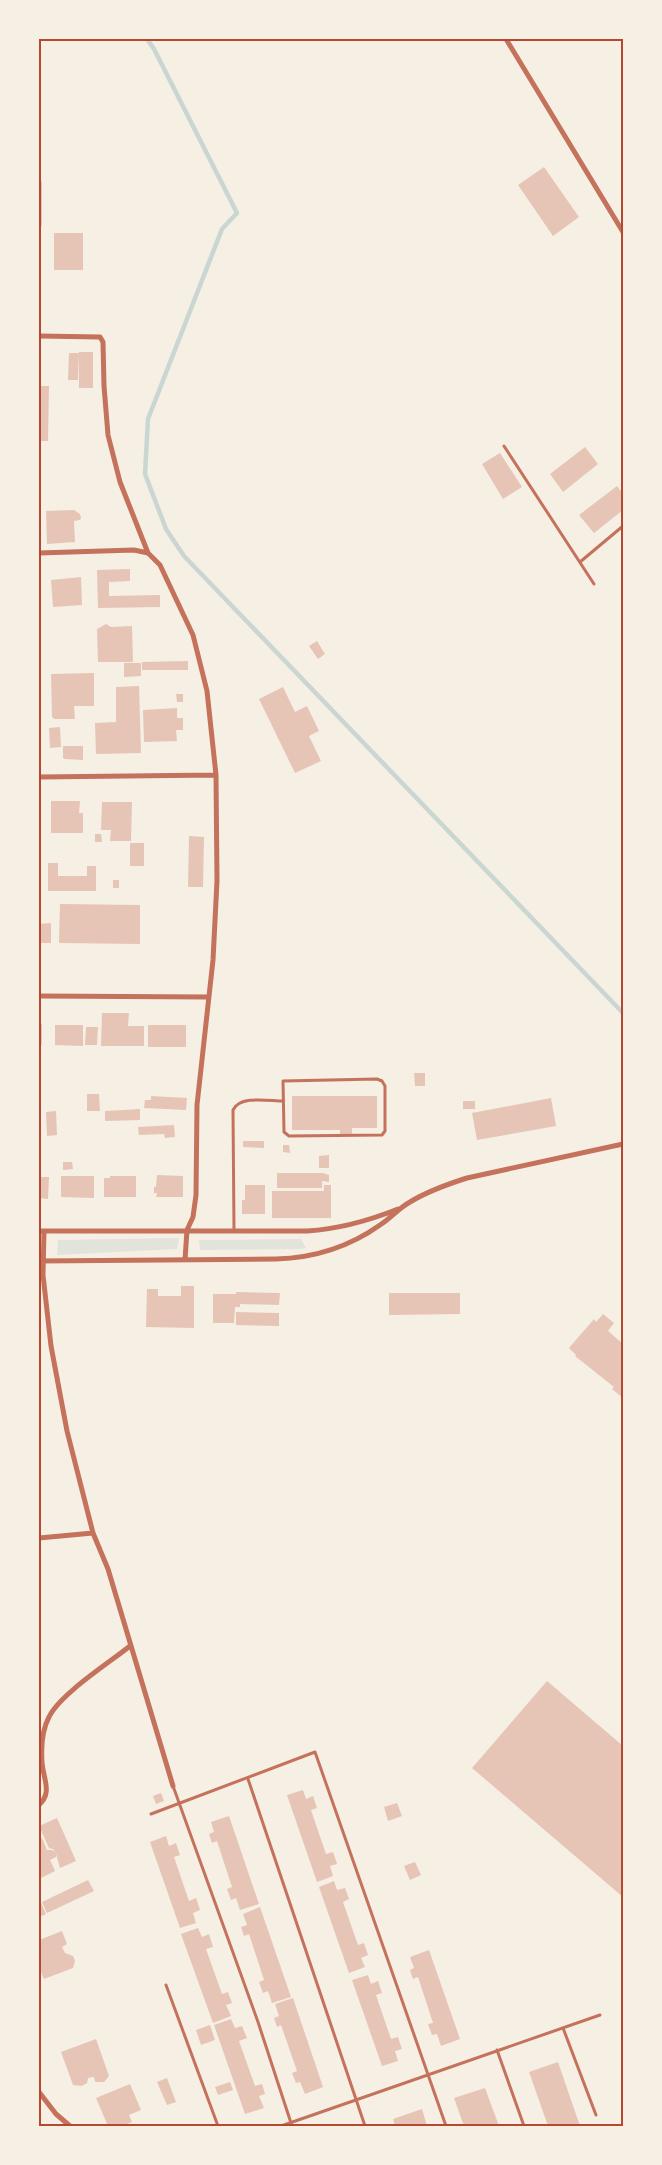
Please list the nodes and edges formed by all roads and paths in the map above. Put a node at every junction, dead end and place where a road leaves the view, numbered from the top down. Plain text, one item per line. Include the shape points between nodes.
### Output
1 (506, 39) edge
2 (623, 232) edge
3 (39, 336) edge
4 (504, 446) dead end
5 (623, 526) edge
6 (39, 553) edge
7 (148, 553) junction
8 (580, 562) junction
9 (594, 584) dead end
10 (216, 776) junction
11 (39, 777) edge
12 (39, 996) edge
13 (208, 997) junction
14 (283, 1101) junction
15 (623, 1144) edge
16 (401, 1208) junction
17 (187, 1230) junction
18 (234, 1230) junction
19 (41, 1231) edge
20 (185, 1260) junction
21 (42, 1261) edge
22 (93, 1533) junction
23 (39, 1538) edge
24 (130, 1646) junction
25 (248, 1779) junction
26 (173, 1786) joint
27 (178, 1804) junction
28 (39, 1805) edge
29 (151, 1814) dead end
30 (166, 1985) dead end
31 (600, 2015) dead end
32 (563, 2028) junction
33 (497, 2050) junction
34 (428, 2075) junction
35 (39, 2092) edge
36 (356, 2101) junction
37 (596, 2115) dead end
38 (291, 2125) edge
39 (70, 2126) edge
40 (218, 2126) edge
41 (280, 2126) edge
42 (365, 2126) edge
43 (446, 2126) edge
44 (524, 2126) edge

1 - 2 street
3 - 7 street via 90,335 100,337 103,342 108,435 120,482
4 - 8 lane
5 - 8 lane
6 - 7 street via 134,550
7 - 10 street via 160,565 193,635 207,691
8 - 9 lane
10 - 11 street
10 - 13 street via 217,881
12 - 13 street
13 - 17 street via 197,1105 196,1194 193,1217
14 - 14 lane via 283,1081 382,1081 385,1086 384,1134 289,1136 284,1132
14 - 18 lane via 239,1102 233,1110
15 - 16 street via 467,1178 442,1186
16 - 18 street via 360,1223 330,1229
16 - 20 street via 368,1234 318,1255
17 - 18 street
17 - 19 street
17 - 20 street
19 - 21 street
20 - 21 street
21 - 22 street via 51,1346 67,1431
22 - 23 street
22 - 24 street via 108,1569
24 - 26 street
24 - 28 street via 70,1694 50,1715 42,1740 42,1763 48,1784 45,1799
25 - 27 lane
25 - 34 lane via 315,1752
25 - 36 lane
26 - 27 lane
27 - 29 lane
27 - 38 lane via 258,2022
30 - 40 lane
31 - 32 lane
32 - 33 lane
32 - 37 lane
33 - 34 lane
33 - 44 lane
34 - 36 lane
34 - 43 lane
35 - 39 street
36 - 38 lane
36 - 42 lane
38 - 41 lane

